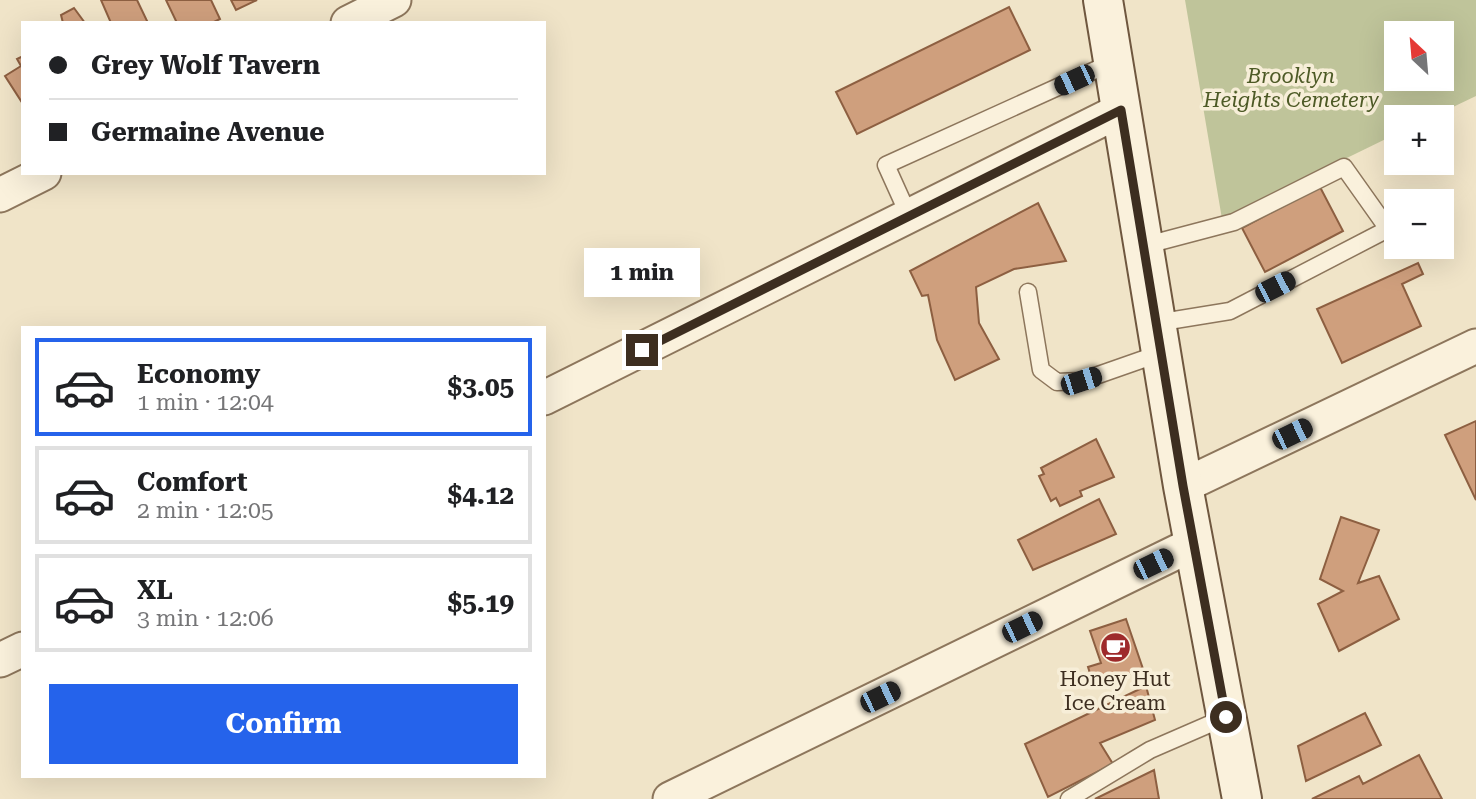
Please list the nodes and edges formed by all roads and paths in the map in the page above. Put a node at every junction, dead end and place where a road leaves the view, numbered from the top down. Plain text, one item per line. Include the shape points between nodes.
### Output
1 (394, 0) edge
2 (1103, 0) edge
3 (352, 21) edge
4 (1113, 62) junction
5 (1121, 110) junction
6 (40, 175) edge
7 (0, 195) edge
8 (909, 216) junction
9 (1143, 246) junction
10 (1028, 292) dead end
11 (1158, 338) junction
12 (1476, 346) edge
13 (546, 397) edge
14 (1183, 486) junction
15 (1193, 544) junction
16 (21, 650) edge
17 (0, 660) edge
18 (1226, 717) junction
19 (670, 799) edge
20 (1069, 799) edge
21 (1242, 799) edge

1 - 3 street
2 - 4 main road
4 - 5 main road
4 - 8 lane via 886,165
5 - 8 street
5 - 9 main road
6 - 7 street
8 - 13 street
9 - 11 main road
9 - 11 lane via 1234,222 1344,167 1388,229 1230,311
10 - 11 lane via 1041,370 1057,382 1081,381
11 - 14 main road
12 - 14 street
14 - 15 main road
15 - 18 main road
15 - 19 street
16 - 17 street
18 - 20 lane via 1150,750
18 - 21 main road

